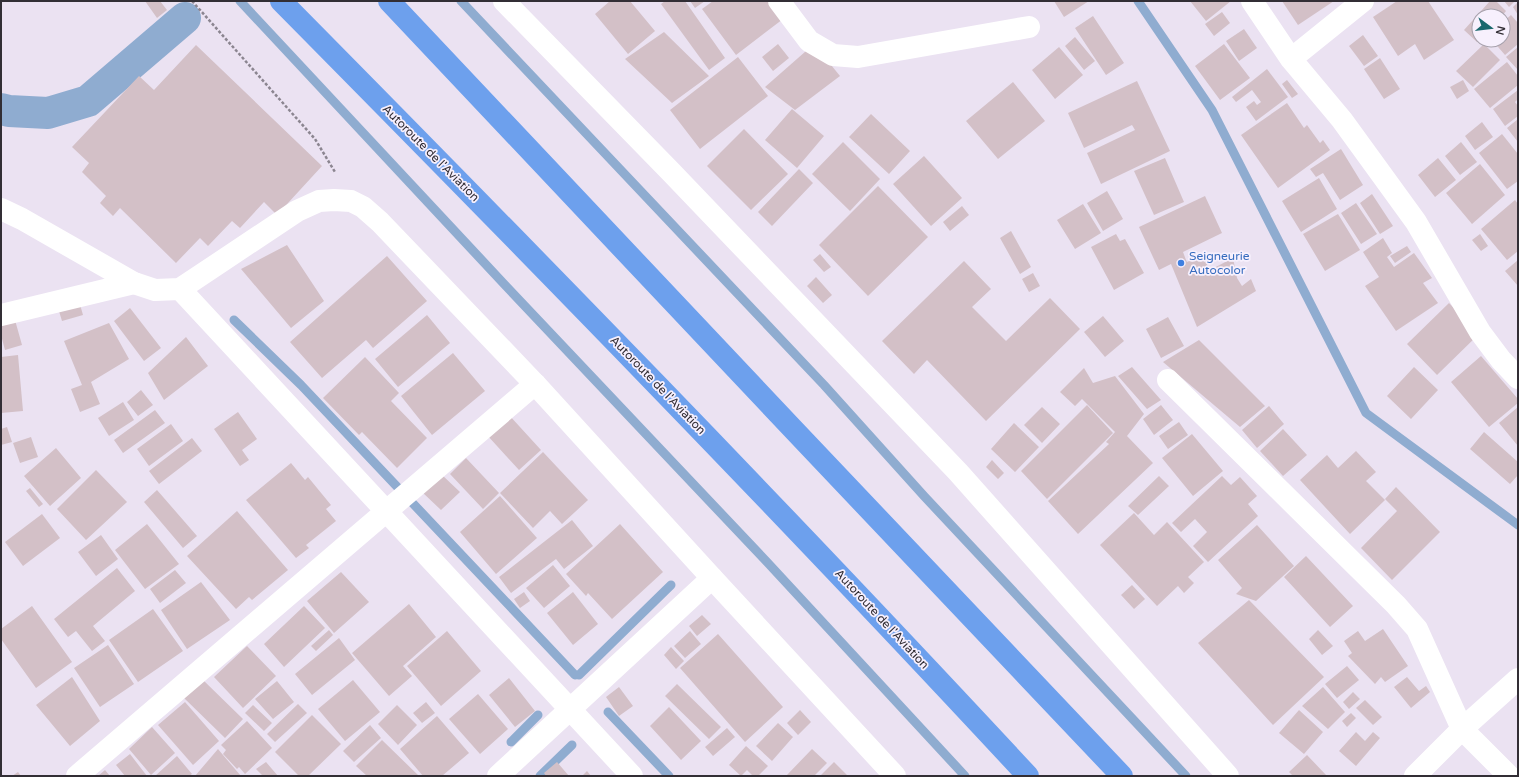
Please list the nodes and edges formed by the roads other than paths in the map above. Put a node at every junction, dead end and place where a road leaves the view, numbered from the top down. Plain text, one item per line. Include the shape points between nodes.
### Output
1 (281, 1) edge
2 (389, 1) edge
3 (779, 1) edge
4 (1252, 1) edge
5 (1363, 1) edge
6 (513, 4) edge
7 (1029, 28) dead end
8 (1291, 59) junction
9 (1, 209) edge
10 (134, 283) junction
11 (180, 289) junction
12 (1, 315) edge
13 (1518, 378) edge
14 (1168, 380) dead end
15 (535, 384) junction
16 (387, 511) junction
17 (712, 578) junction
18 (1518, 679) edge
19 (570, 710) junction
20 (1462, 729) junction
21 (77, 776) edge
22 (498, 776) edge
23 (632, 776) edge
24 (895, 776) edge
25 (1028, 776) edge
26 (1122, 776) edge
27 (1228, 776) edge
28 (1415, 776) edge
29 (1509, 776) edge

1 - 25 highway, Autoroute de l'Aviation via 739,469
2 - 26 highway
3 - 7 street via 809,41 833,55 858,57
4 - 8 street
5 - 8 street
6 - 27 street via 958,472
8 - 13 street via 1342,120 1416,222 1480,332
9 - 10 street
10 - 11 street via 156,290
10 - 12 street
11 - 15 street via 297,211 319,201 351,201 363,207 380,222
11 - 16 street
14 - 20 street via 1418,629
15 - 16 street
15 - 17 street
16 - 19 street
16 - 21 street
17 - 19 street
17 - 24 street
18 - 20 street
19 - 22 street
19 - 23 street
20 - 28 street
20 - 29 street

